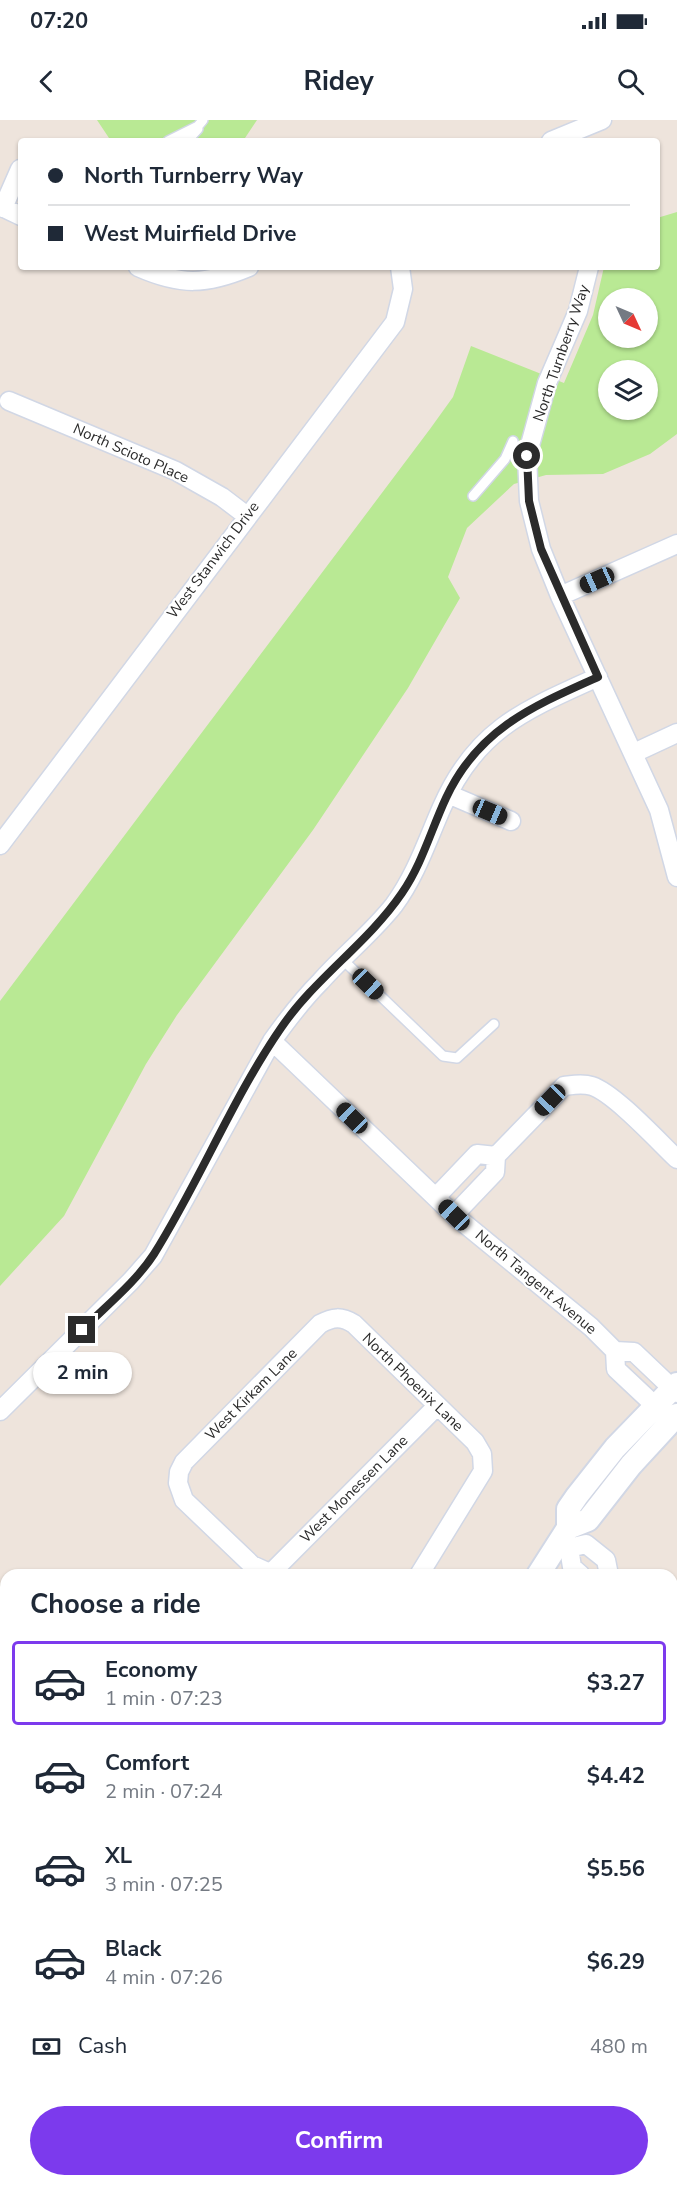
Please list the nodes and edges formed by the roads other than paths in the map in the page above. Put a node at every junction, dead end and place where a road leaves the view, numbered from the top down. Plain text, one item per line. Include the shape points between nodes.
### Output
1 (204, 120) edge
2 (602, 120) edge
3 (560, 134) edge
4 (174, 138) edge
5 (189, 138) edge
6 (18, 173) edge
7 (2, 207) edge
8 (18, 215) edge
9 (144, 270) edge
10 (241, 270) edge
11 (400, 270) edge
12 (588, 270) edge
13 (9, 400) dead end
14 (513, 441) dead end
15 (473, 496) dead end
16 (247, 516) junction
17 (677, 544) edge
18 (560, 596) junction
19 (598, 677) junction
20 (677, 733) edge
21 (634, 753) junction
22 (448, 794) junction
23 (512, 821) dead end
24 (0, 845) edge
25 (677, 877) edge
26 (342, 959) junction
27 (494, 1024) dead end
28 (272, 1041) junction
29 (496, 1156) junction
30 (677, 1159) edge
31 (436, 1197) junction
32 (454, 1215) junction
33 (338, 1317) joint
34 (615, 1351) junction
35 (676, 1388) edge
36 (437, 1406) junction
37 (0, 1411) edge
38 (670, 1417) edge
39 (566, 1539) junction
40 (246, 1569) edge
41 (277, 1569) edge
42 (423, 1569) edge
43 (543, 1569) edge
44 (574, 1569) edge
45 (608, 1569) edge

1 - 4 lane
1 - 5 lane
2 - 3 street
6 - 7 street
7 - 8 street
9 - 10 street via 188,282
11 - 16 street, West Stanwich Drive via 403,289 395,322
12 - 18 street, North Turnberry Way via 578,311 547,383 527,456 531,511
13 - 16 street, North Scioto Place via 176,471
14 - 15 lane via 495,473
16 - 24 street, West Stanwich Drive
17 - 18 street
18 - 19 street, North Turnberry Way
19 - 21 street, North Turnberry Way
19 - 22 street via 531,707 502,727 466,764
20 - 21 street
21 - 25 street, North Turnberry Way via 659,810
22 - 23 street
22 - 26 street via 403,892
26 - 27 lane via 444,1056 457,1058
26 - 28 street
28 - 31 street, North Tangent Avenue
28 - 37 street via 153,1256
29 - 30 street via 564,1086 578,1084 608,1094
29 - 31 street via 477,1154
29 - 32 street via 495,1172
31 - 32 street, North Tangent Avenue
32 - 34 street, North Tangent Avenue
33 - 36 street, North Phoenix Lane via 354,1324
33 - 40 street, West Kirkam Lane via 320,1324 178,1472 184,1500
34 - 35 street, North Tangent Avenue via 634,1352
34 - 38 street, North Tangent Avenue via 616,1369
35 - 38 street
36 - 41 street, West Monessen Lane
36 - 42 street, North Phoenix Lane via 475,1442 482,1454 483,1471
38 - 39 street via 588,1520
39 - 43 street
39 - 44 street
39 - 45 street via 586,1544 606,1560

